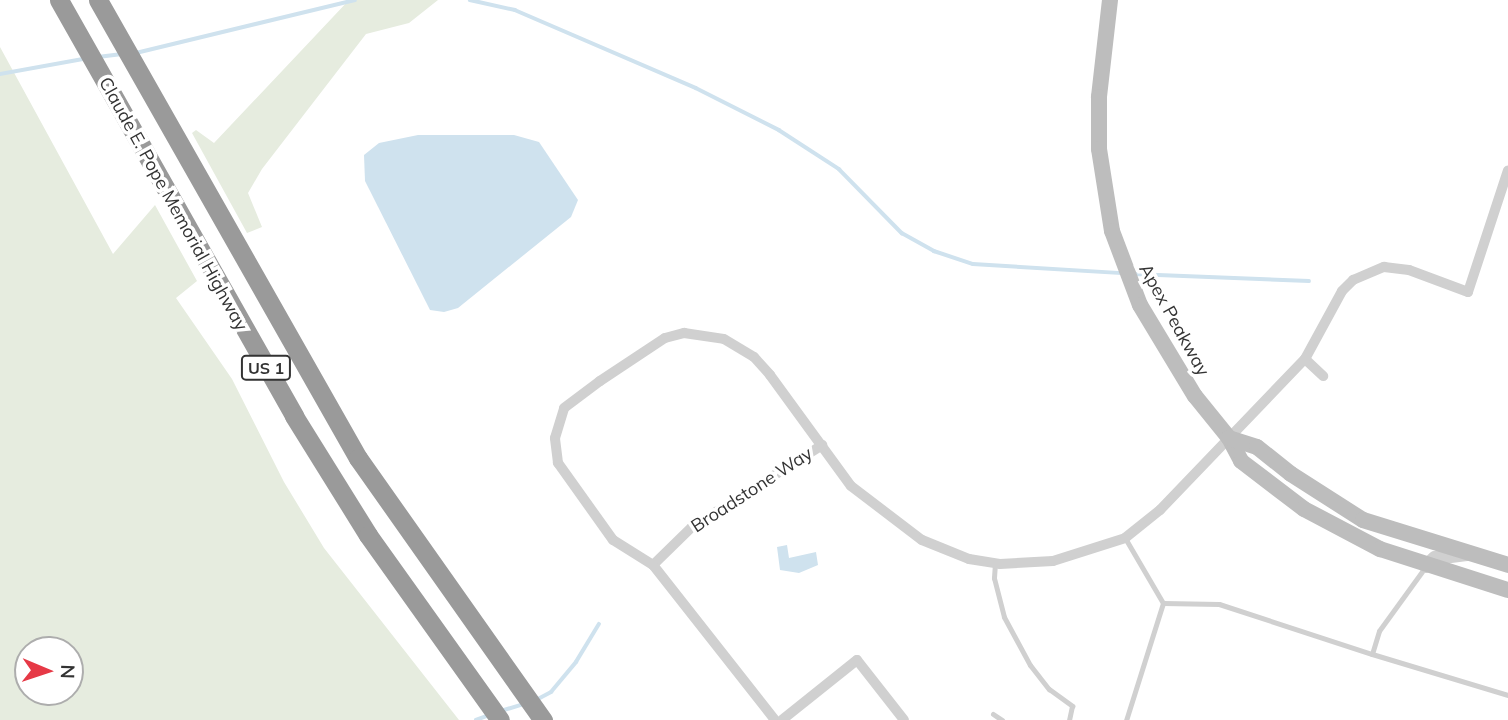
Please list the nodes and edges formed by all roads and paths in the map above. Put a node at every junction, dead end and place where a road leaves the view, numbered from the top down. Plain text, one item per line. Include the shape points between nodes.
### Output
1 (59, 0) edge
2 (98, 0) edge
3 (1110, 0) edge
4 (1508, 170) edge
5 (1305, 359) junction
6 (1323, 376) dead end
7 (1229, 438) junction
8 (822, 445) junction
9 (1125, 538) junction
10 (1472, 554) junction
11 (995, 563) junction
12 (653, 565) junction
13 (1508, 565) edge
14 (1426, 566) junction
15 (1508, 590) edge
16 (1163, 603) junction
17 (1372, 654) junction
18 (1508, 695) edge
19 (993, 714) dead end
20 (500, 720) edge
21 (543, 720) edge
22 (775, 720) edge
23 (782, 720) edge
24 (904, 720) edge
25 (1002, 720) edge
26 (1069, 720) edge
27 (1126, 720) edge

1 - 20 highway, Claude E. Pope Memorial Highway / US 1 via 294,416 368,535
2 - 21 highway, US 1 via 280,326 405,529
3 - 7 main road, Apex Peakway via 1099,123 1112,231 1125,274 1167,355
4 - 5 street, Broadstone Way via 1468,292 1409,270 1384,267 1366,272 1342,291
5 - 6 street
5 - 7 street, Broadstone Way
7 - 9 street, Broadstone Way via 1160,510
7 - 10 main road via 1257,446 1363,520
7 - 14 main road, Apex Peakway via 1241,461 1304,509 1356,538
8 - 11 street, Broadstone Way via 851,486 882,513 940,548
8 - 12 street, Broadstone Way via 692,527
8 - 12 street, Broadstone Way via 754,357 724,339 684,332 665,338 600,381 564,408 555,438 558,463 613,540
9 - 11 street, Broadstone Way via 1053,561
9 - 16 lane
10 - 13 main road
10 - 14 street via 1435,558
11 - 26 lane via 1004,617 1030,665 1049,689 1072,706
12 - 22 street, Broadstone Way
14 - 15 main road, Apex Peakway
14 - 17 lane via 1379,631
16 - 17 lane via 1219,604
16 - 27 lane
17 - 18 lane
19 - 25 lane
23 - 24 street via 857,660

